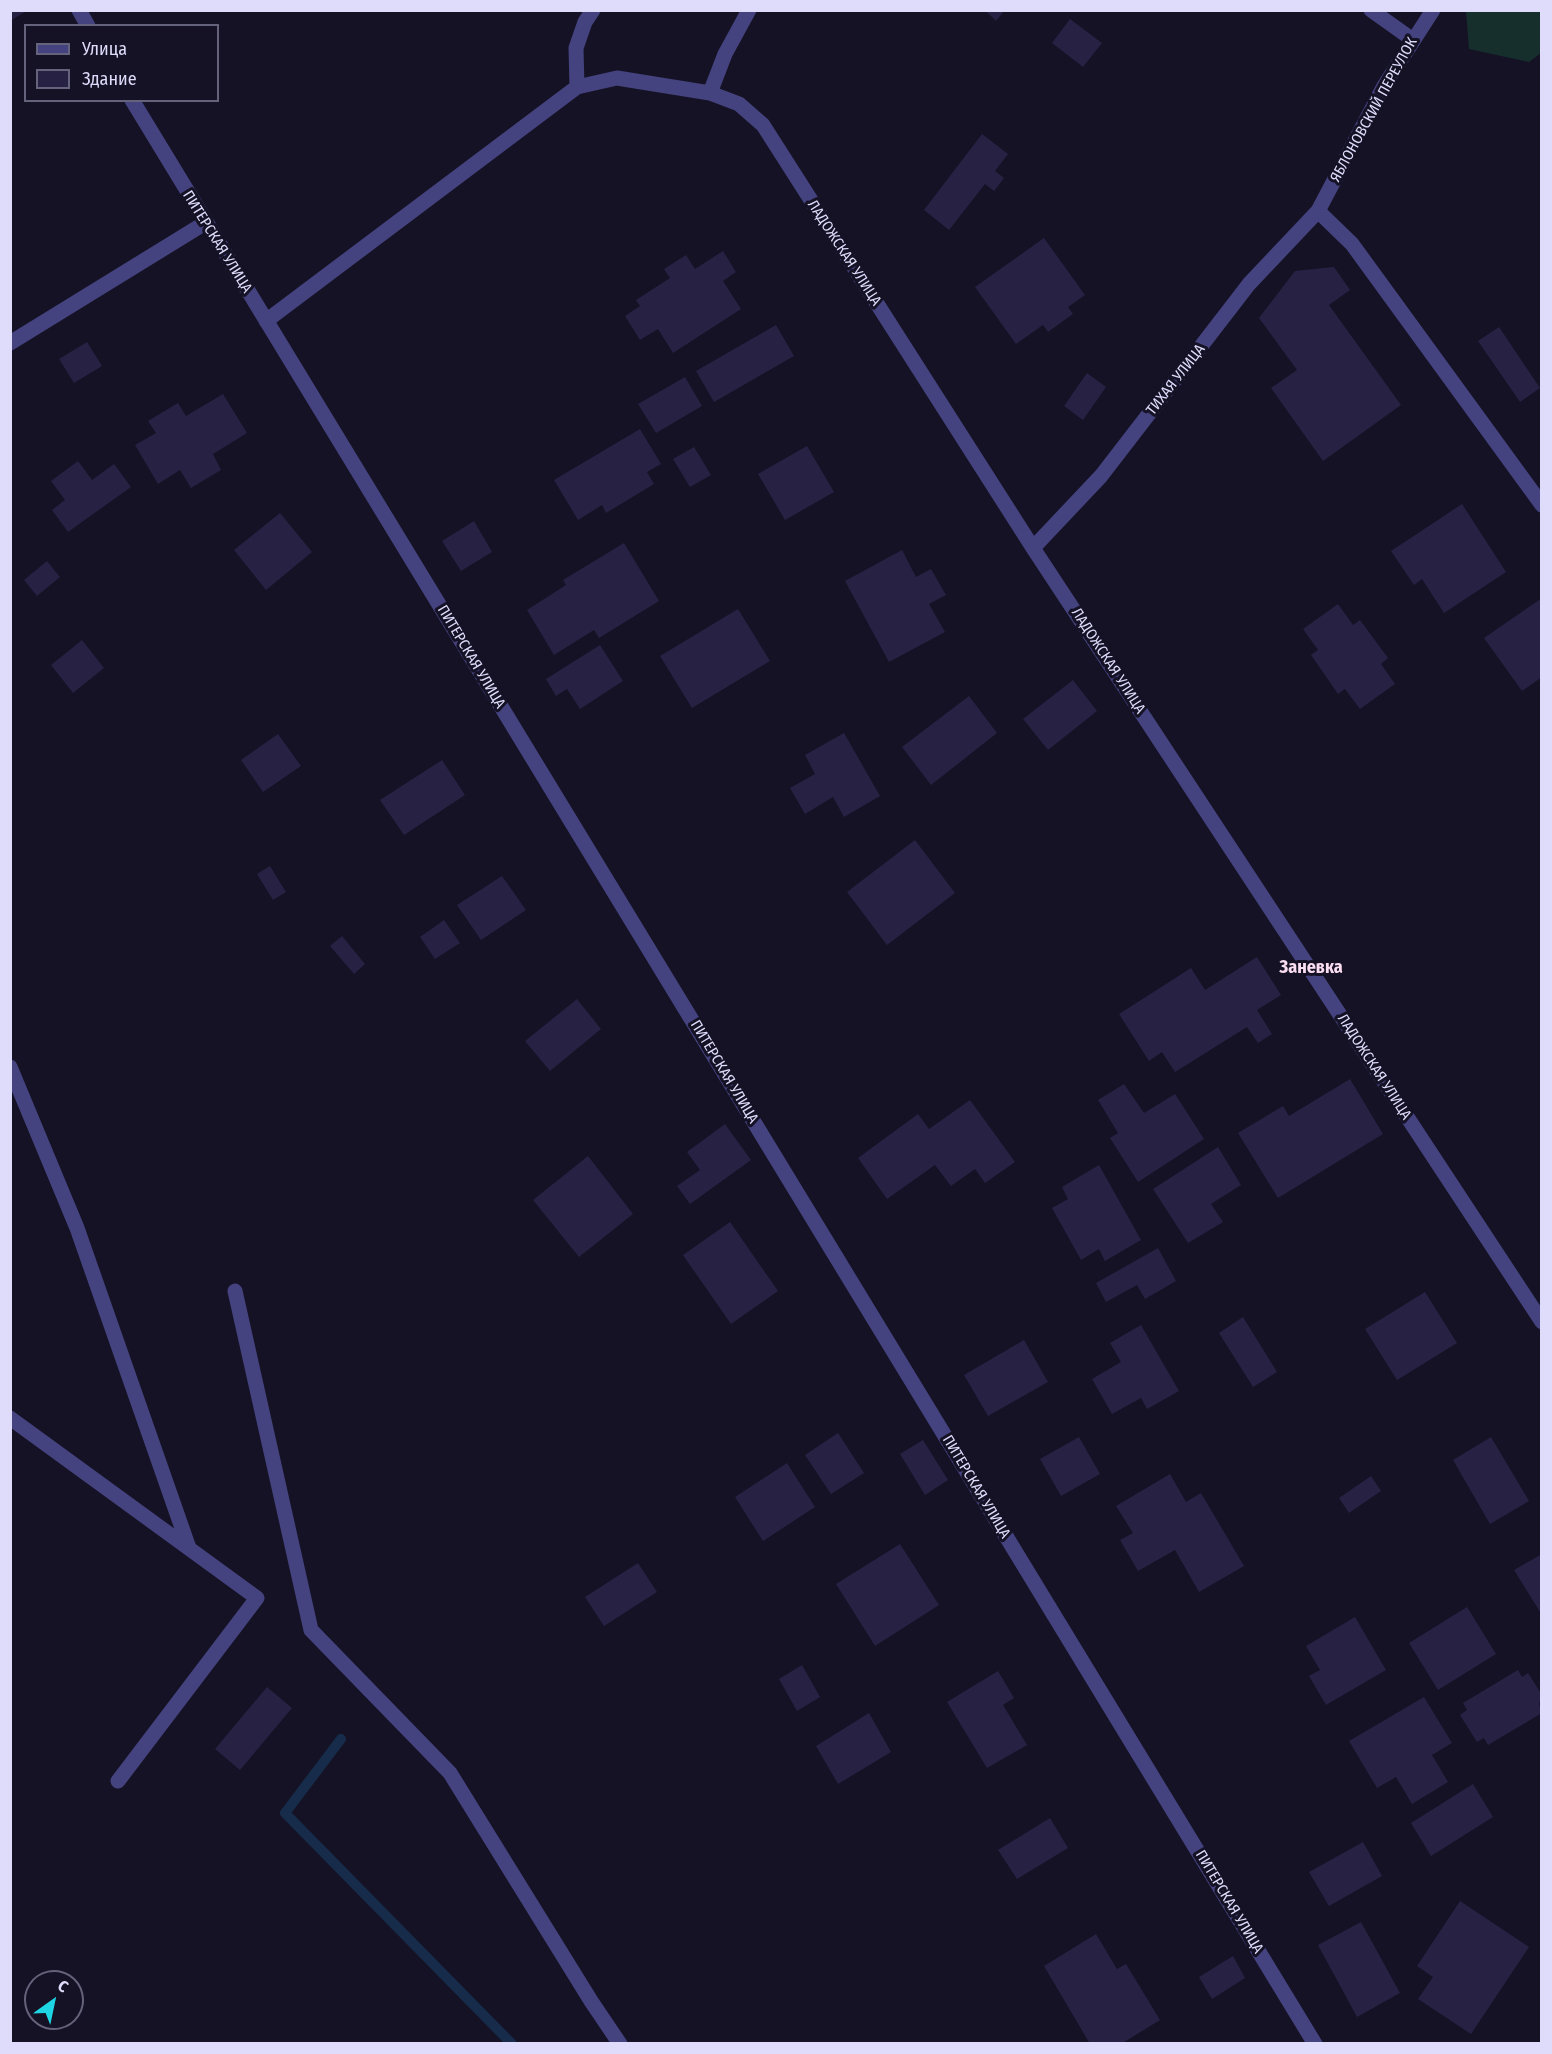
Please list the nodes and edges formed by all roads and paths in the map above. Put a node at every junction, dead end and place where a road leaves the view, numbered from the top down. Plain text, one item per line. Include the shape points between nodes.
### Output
1 (79, 10) edge
2 (593, 10) edge
3 (749, 10) edge
4 (1371, 10) edge
5 (1433, 10) edge
6 (87, 24) edge
7 (1413, 40) junction
8 (576, 87) junction
9 (710, 93) junction
10 (133, 102) edge
11 (1318, 211) junction
12 (205, 223) junction
13 (266, 321) junction
14 (10, 343) edge
15 (1542, 505) edge
16 (1033, 548) junction
17 (10, 1067) edge
18 (235, 1291) dead end
19 (1542, 1322) edge
20 (10, 1418) edge
21 (189, 1548) junction
22 (118, 1781) dead end
23 (620, 2043) edge
24 (1315, 2043) edge

1 - 6 street
2 - 8 street via 576,48
3 - 9 street via 725,54
4 - 7 street
5 - 7 street, ЯБЛОНОВСКИЙ ПЕРЕУЛОК
7 - 11 street, ЯБЛОНОВСКИЙ ПЕРЕУЛОК via 1384,86
8 - 9 street, ЛАДОЖСКАЯ УЛИЦА via 616,78
8 - 13 street
9 - 16 street, ЛАДОЖСКАЯ УЛИЦА via 739,104 762,125
10 - 12 street, ПИТЕРСКАЯ УЛИЦА
11 - 15 street via 1352,243
11 - 16 street, ТИХАЯ УЛИЦА via 1249,284 1101,477
12 - 13 street, ПИТЕРСКАЯ УЛИЦА
12 - 14 street
13 - 24 street, ПИТЕРСКАЯ УЛИЦА
16 - 19 street, ЛАДОЖСКАЯ УЛИЦА
17 - 21 street via 77,1228
18 - 23 street via 311,1630 450,1773
20 - 21 street
21 - 22 street via 257,1598

